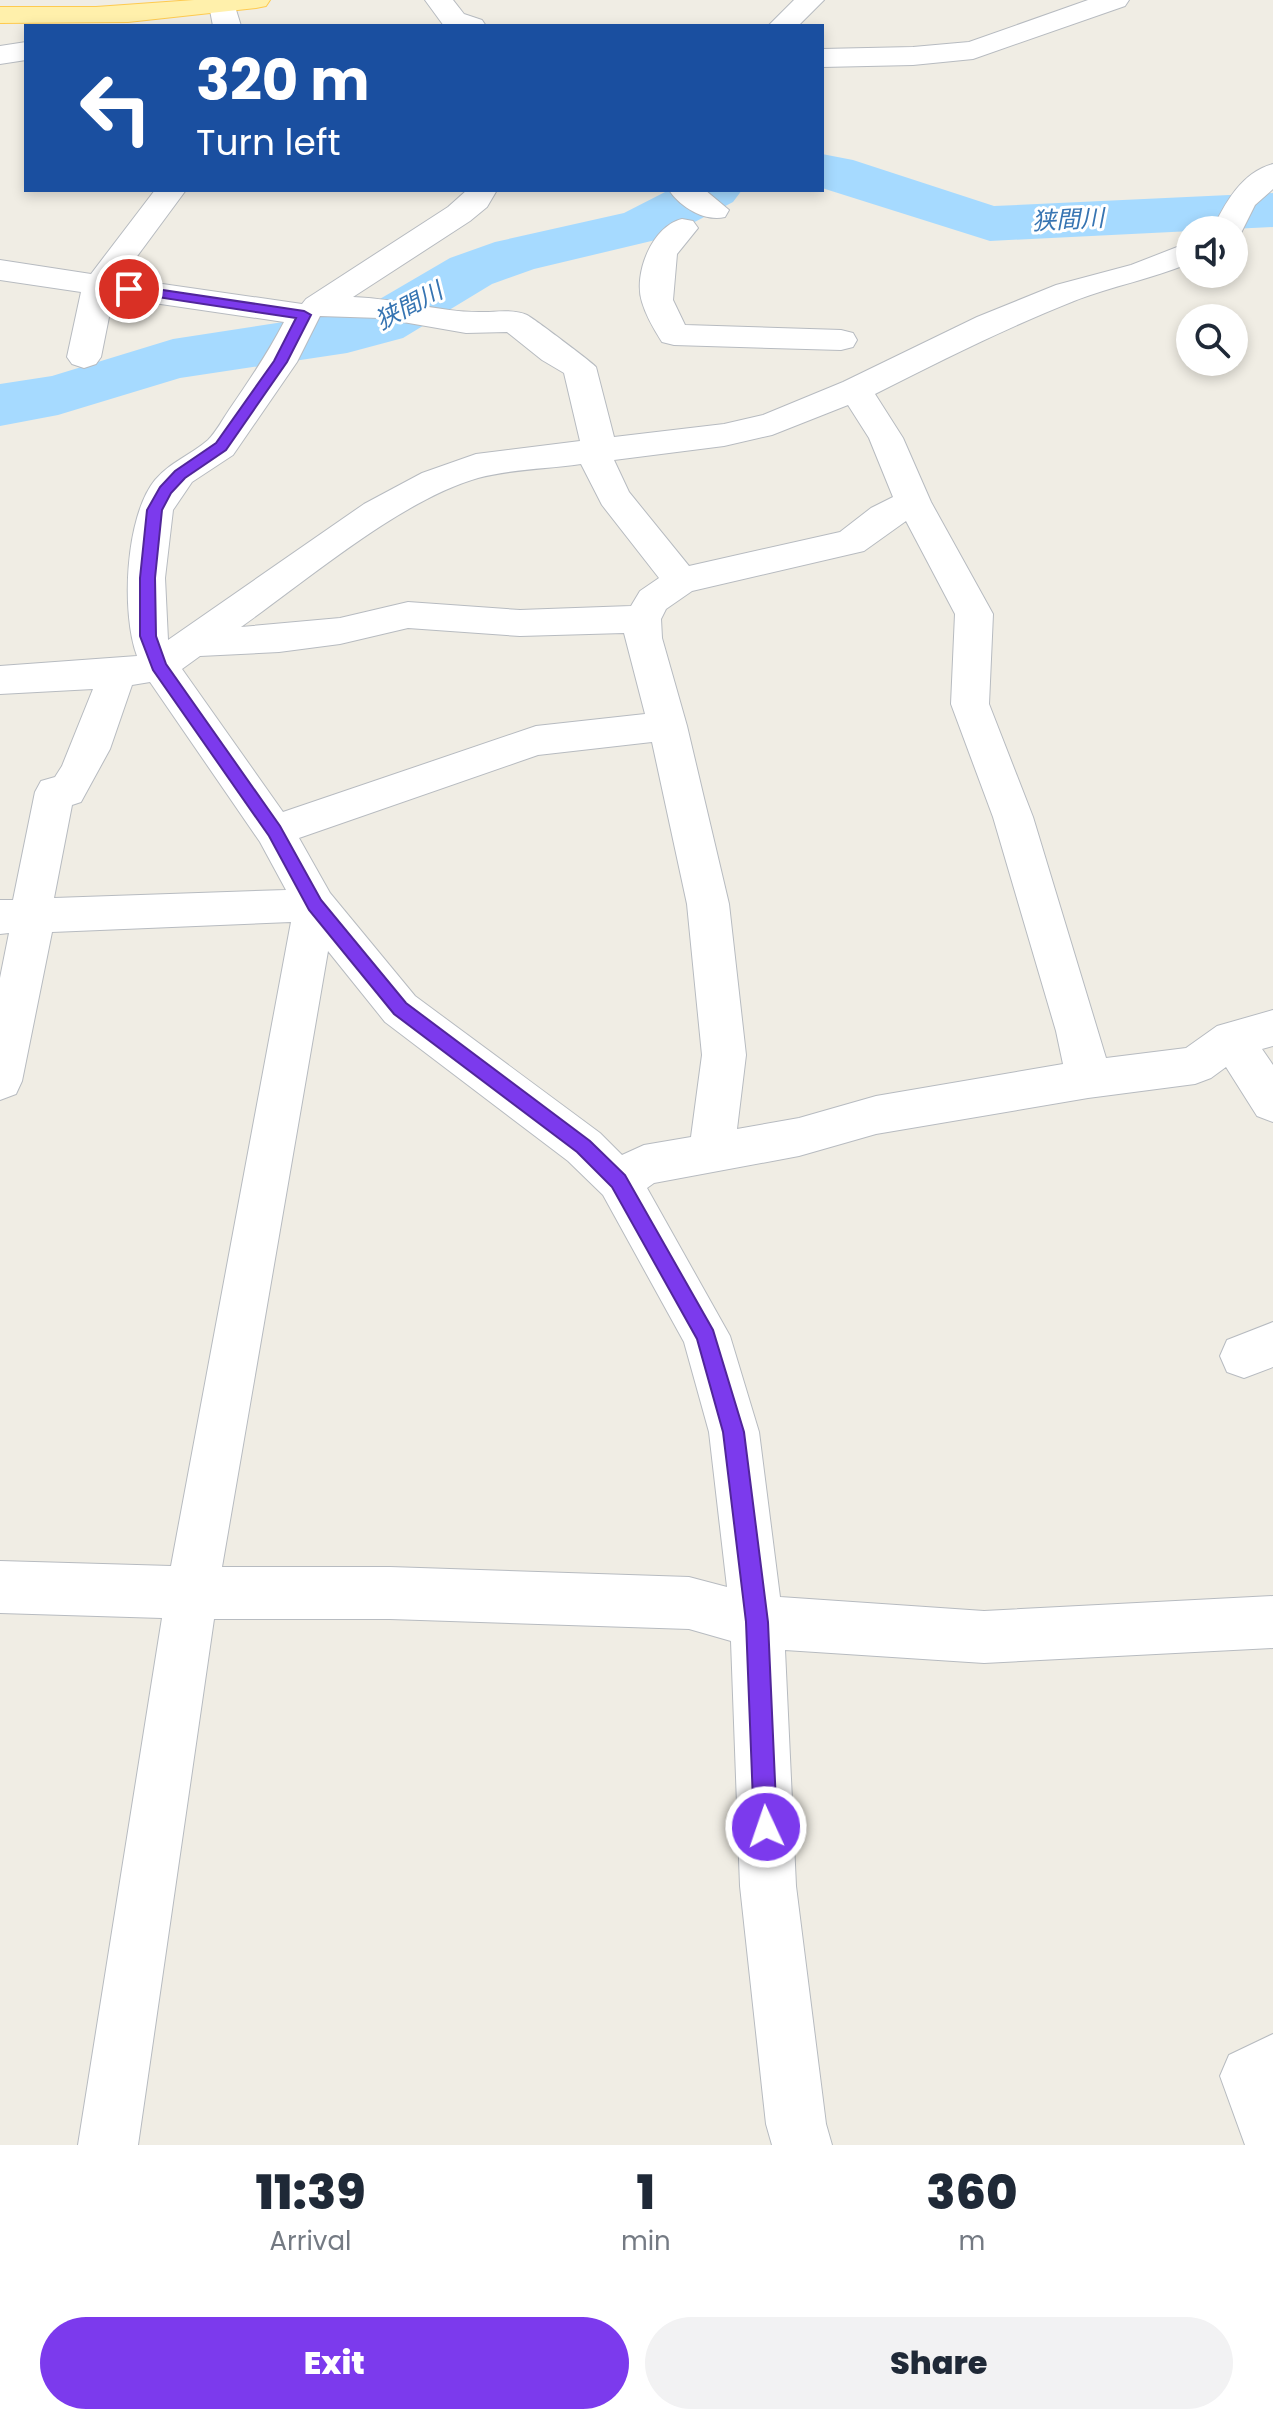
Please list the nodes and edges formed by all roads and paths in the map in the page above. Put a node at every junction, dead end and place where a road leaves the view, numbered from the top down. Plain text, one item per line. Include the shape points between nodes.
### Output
1 (256, 0) edge
2 (439, 0) edge
3 (810, 0) edge
4 (1115, 0) edge
5 (0, 15) edge
6 (225, 16) edge
7 (102, 21) edge
8 (466, 24) edge
9 (784, 24) edge
10 (824, 58) edge
11 (1273, 173) edge
12 (169, 192) edge
13 (481, 192) edge
14 (687, 192) edge
15 (714, 210) dead end
16 (1234, 216) edge
17 (682, 228) dead end
18 (1176, 258) edge
19 (0, 270) edge
20 (99, 285) junction
21 (301, 325) junction
22 (84, 357) dead end
23 (859, 388) junction
24 (596, 453) junction
25 (913, 502) junction
26 (681, 581) junction
27 (642, 619) junction
28 (194, 643) junction
29 (159, 666) junction
30 (117, 674) junction
31 (0, 680) edge
32 (668, 726) junction
33 (274, 831) junction
34 (315, 905) junction
35 (17, 916) edge
36 (1273, 1028) edge
37 (1232, 1039) junction
38 (1088, 1079) junction
39 (0, 1081) edge
40 (1273, 1103) edge
41 (711, 1152) junction
42 (619, 1181) junction
43 (0, 1587) edge
44 (192, 1593) junction
45 (757, 1622) junction
46 (1273, 1622) edge
47 (1273, 2064) edge
48 (1273, 2141) edge
49 (108, 2145) edge
50 (802, 2145) edge

1 - 6 main road
2 - 8 street via 454,20
3 - 9 street
4 - 10 street via 973,50
5 - 7 main road
6 - 7 main road
11 - 16 street via 1241,201
12 - 20 street
13 - 21 street via 459,214
14 - 15 street
17 - 23 street via 661,252 657,300 674,335 835,325
18 - 23 street via 1067,292
19 - 20 street
20 - 21 street
20 - 22 street
21 - 24 street via 380,308 466,323 515,322 579,367
21 - 29 street via 221,447 180,474 155,510 147,578 148,636
23 - 24 street via 772,424
23 - 25 street
24 - 26 street via 614,497
24 - 28 street via 476,466 434,481 377,513
25 - 26 street via 851,542
25 - 38 street via 974,614 970,704 1013,817
26 - 27 street via 653,600
27 - 28 street via 520,623 408,615 279,639
27 - 32 street
28 - 29 street
29 - 30 street
29 - 33 street
30 - 31 street
30 - 35 street via 82,770 67,791 55,792 33,896
32 - 33 street via 536,741
32 - 41 street via 703,874 724,1055
33 - 34 street
34 - 35 street
34 - 42 street via 400,1009 584,1147
34 - 44 street
35 - 39 street
36 - 37 street
37 - 38 street via 1195,1065
37 - 40 street
38 - 41 street via 876,1115 799,1137
41 - 42 street via 644,1165
42 - 45 street via 706,1336 734,1432
43 - 44 street
44 - 45 street via 689,1603
44 - 49 street
45 - 46 street via 984,1637
45 - 50 street via 768,1886
47 - 48 street via 1250,2076

